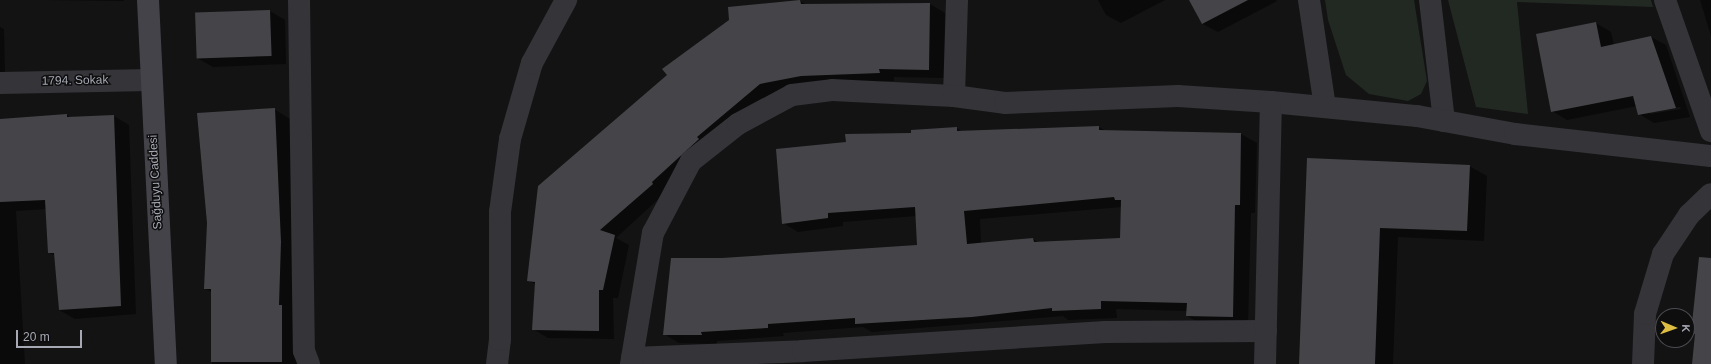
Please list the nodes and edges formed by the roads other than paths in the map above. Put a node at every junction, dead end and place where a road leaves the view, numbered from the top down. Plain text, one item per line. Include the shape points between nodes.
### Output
1 (148, 0) edge
2 (299, 0) edge
3 (566, 0) edge
4 (957, 0) edge
5 (1309, 0) edge
6 (1430, 0) edge
7 (1665, 0) edge
8 (150, 80) junction
9 (0, 83) edge
10 (954, 96) junction
11 (1271, 102) junction
12 (1326, 107) junction
13 (1444, 121) junction
14 (1711, 131) edge
15 (1711, 156) edge
16 (1711, 194) edge
17 (1266, 331) junction
18 (632, 361) edge
19 (166, 364) edge
20 (309, 364) edge
21 (497, 364) edge
22 (1265, 364) edge
23 (1643, 364) edge

1 - 8 street, Sağduyu Caddesi
2 - 20 street via 304,351
3 - 21 street via 532,63 510,139 500,212 500,340
4 - 10 street
5 - 12 street
6 - 13 street
7 - 14 street
8 - 9 street, 1794. Sokak
8 - 19 street, Sağduyu Caddesi
10 - 11 street via 1005,103 1178,96
10 - 18 street via 832,90 792,95 738,124 692,161 653,233
11 - 12 street
11 - 17 street
12 - 13 street
13 - 15 street via 1515,134
16 - 23 street via 1689,215 1663,254 1645,314
17 - 18 street via 1105,332
17 - 22 street

